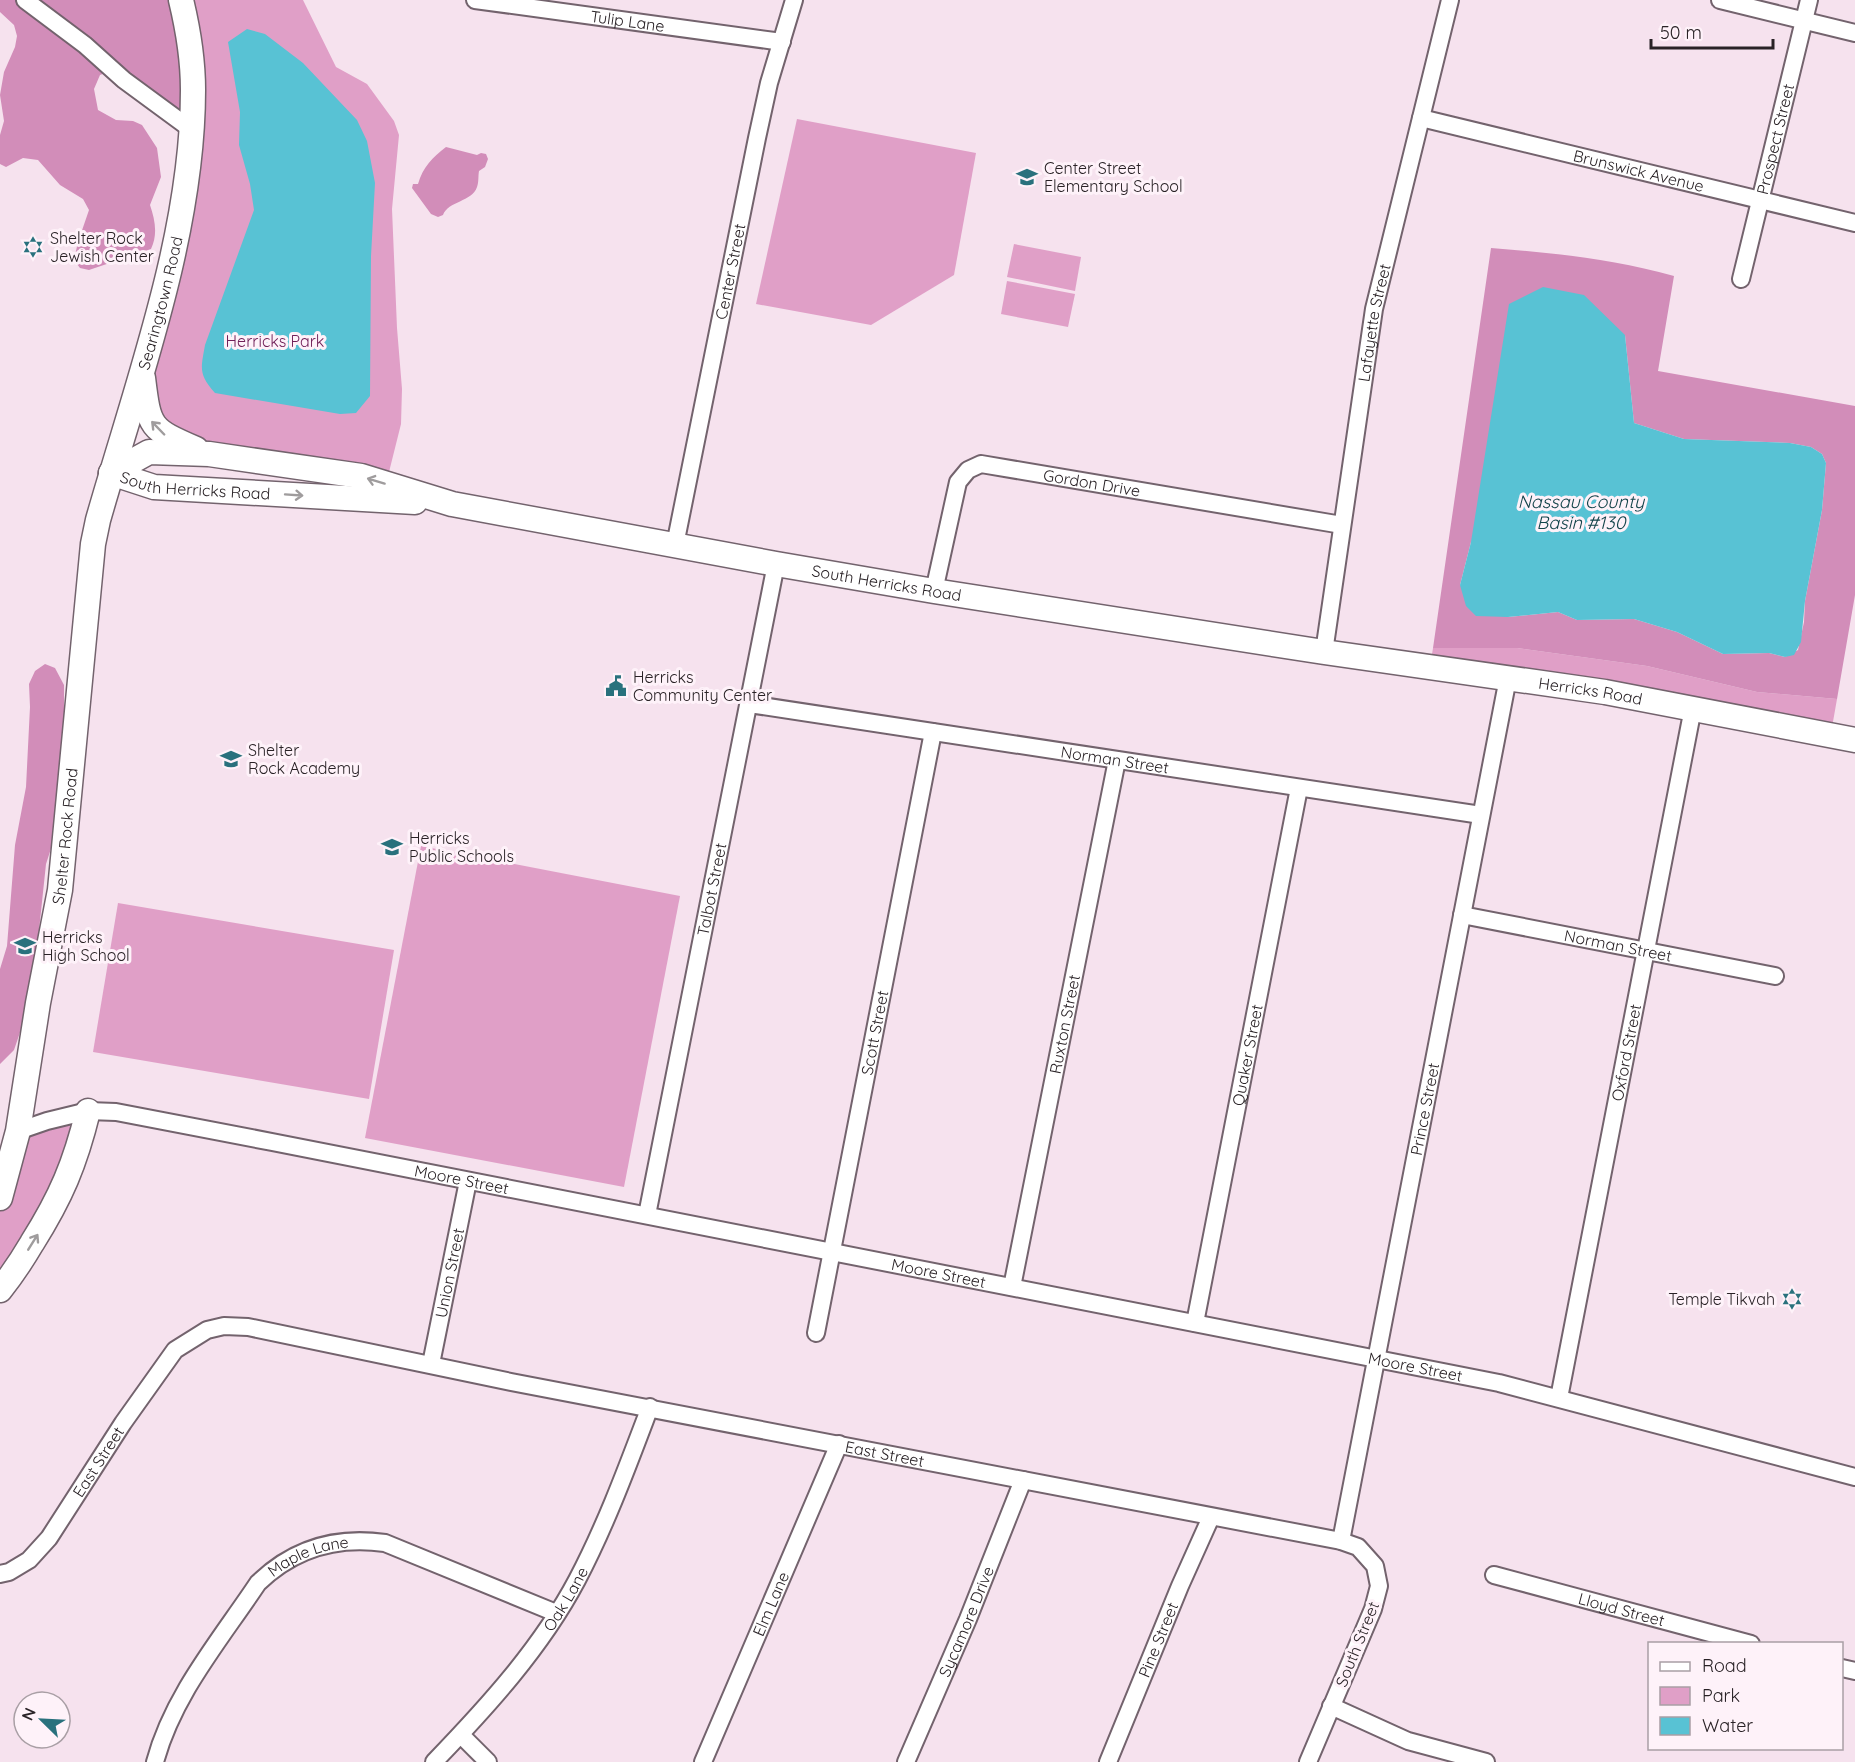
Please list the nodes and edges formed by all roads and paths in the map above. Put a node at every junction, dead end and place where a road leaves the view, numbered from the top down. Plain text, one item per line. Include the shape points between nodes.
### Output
1 (25, 0) edge
2 (181, 0) edge
3 (475, 0) edge
4 (794, 0) edge
5 (1450, 0) edge
6 (1720, 0) edge
7 (1809, 0) edge
8 (1804, 20) junction
9 (1855, 33) edge
10 (782, 42) junction
11 (1421, 118) junction
12 (192, 130) junction
13 (1760, 200) junction
14 (1855, 224) edge
15 (1741, 279) dead end
16 (142, 371) junction
17 (209, 454) junction
18 (111, 473) junction
19 (452, 504) junction
20 (1342, 525) junction
21 (675, 545) junction
22 (777, 564) junction
23 (934, 591) junction
24 (1324, 652) junction
25 (1508, 678) junction
26 (749, 704) junction
27 (1693, 708) junction
28 (933, 732) junction
29 (1855, 740) edge
30 (1117, 760) junction
31 (1299, 788) junction
32 (1481, 815) junction
33 (1462, 915) junction
34 (1646, 951) junction
35 (1775, 976) dead end
36 (88, 1111) junction
37 (18, 1131) junction
38 (468, 1181) junction
39 (0, 1198) edge
40 (647, 1215) junction
41 (832, 1252) junction
42 (1012, 1287) junction
43 (0, 1290) edge
44 (1195, 1323) junction
45 (816, 1334) dead end
46 (1376, 1359) junction
47 (431, 1364) junction
48 (1559, 1398) junction
49 (650, 1407) junction
50 (839, 1444) junction
51 (1855, 1477) edge
52 (1023, 1480) junction
53 (1211, 1517) junction
54 (1341, 1541) junction
55 (0, 1574) edge
56 (1494, 1575) dead end
57 (556, 1613) junction
58 (1744, 1642) edge
59 (1331, 1706) junction
60 (460, 1735) junction
61 (155, 1762) edge
62 (434, 1762) edge
63 (488, 1762) edge
64 (703, 1762) edge
65 (906, 1762) edge
66 (1108, 1762) edge
67 (1308, 1762) edge
68 (1486, 1762) edge

1 - 12 street
2 - 12 main road, Searingtown Road via 192,62
3 - 10 street, Tulip Lane
4 - 10 street, Center Street
5 - 11 street, Lafayette Street
6 - 8 street
7 - 8 street, Prospect Street
8 - 9 street
8 - 13 street, Prospect Street
10 - 21 street, Center Street via 745,194
11 - 13 street, Brunswick Avenue
11 - 20 street, Lafayette Street via 1374,309
12 - 16 main road, Searingtown Road via 174,247
13 - 14 street, Brunswick Avenue
13 - 15 street, Prospect Street
17 -> 16 main road via 163,434 150,420
16 - 18 main road, Searingtown Road
17 - 18 main road, South Herricks Road via 149,452
19 -> 17 main road, South Herricks Road via 361,476
18 -> 19 main road, South Herricks Road via 154,487
18 - 37 main road, Shelter Rock Road via 93,544 60,890
19 - 21 main road, South Herricks Road
20 - 23 street, Gordon Drive via 981,464 968,470 958,482
20 - 24 street, Lafayette Street
21 - 22 main road, South Herricks Road
22 - 23 main road, South Herricks Road
22 - 26 street, Talbot Street
23 - 24 main road, South Herricks Road
24 - 25 main road, Herricks Road
25 - 27 main road, Herricks Road
25 - 32 street, Prince Street
26 - 28 street, Norman Street
26 - 40 street, Talbot Street
27 - 29 main road, Herricks Road
27 - 34 street, Oxford Street
28 - 30 street, Norman Street
28 - 41 street, Scott Street
30 - 31 street, Norman Street
30 - 42 street, Ruxton Street
31 - 32 street, Norman Street
31 - 44 street, Quaker Street
32 - 33 street, Prince Street
33 - 34 street, Norman Street
33 - 46 street, Prince Street
34 - 35 street, Norman Street
34 - 48 street, Oxford Street
36 - 37 street, Moore Street
36 - 38 street, Moore Street via 116,1112
43 -> 36 main road via 55,1206 70,1174
37 - 39 main road, Shelter Rock Road
38 - 40 street, Moore Street
38 - 47 street, Union Street
40 - 41 street, Moore Street
41 - 42 street, Moore Street
41 - 45 street, Scott Street
42 - 44 street, Moore Street
44 - 46 street, Moore Street
46 - 48 street, Moore Street
46 - 54 street, Prince Street
47 - 49 street, East Street
47 - 55 street, East Street via 248,1327 207,1330 175,1350 49,1538 29,1560
48 - 51 street, Moore Street
49 - 50 street, East Street
49 - 57 street, Oak Lane via 595,1541
50 - 52 street, East Street
50 - 64 street, Elm Lane
52 - 53 street, East Street
52 - 65 street, Sycamore Drive
53 - 54 street, East Street
53 - 66 street, Pine Street
54 - 59 street, South Street via 1364,1551 1375,1566 1379,1586
56 - 58 street, Lloyd Street
57 - 60 street, Oak Lane via 506,1683
57 - 61 street, Maple Lane via 385,1543 331,1542 300,1553 258,1583 192,1680 175,1710
59 - 67 street, South Street
59 - 68 street via 1408,1741
60 - 62 street, Oak Lane
60 - 63 street

